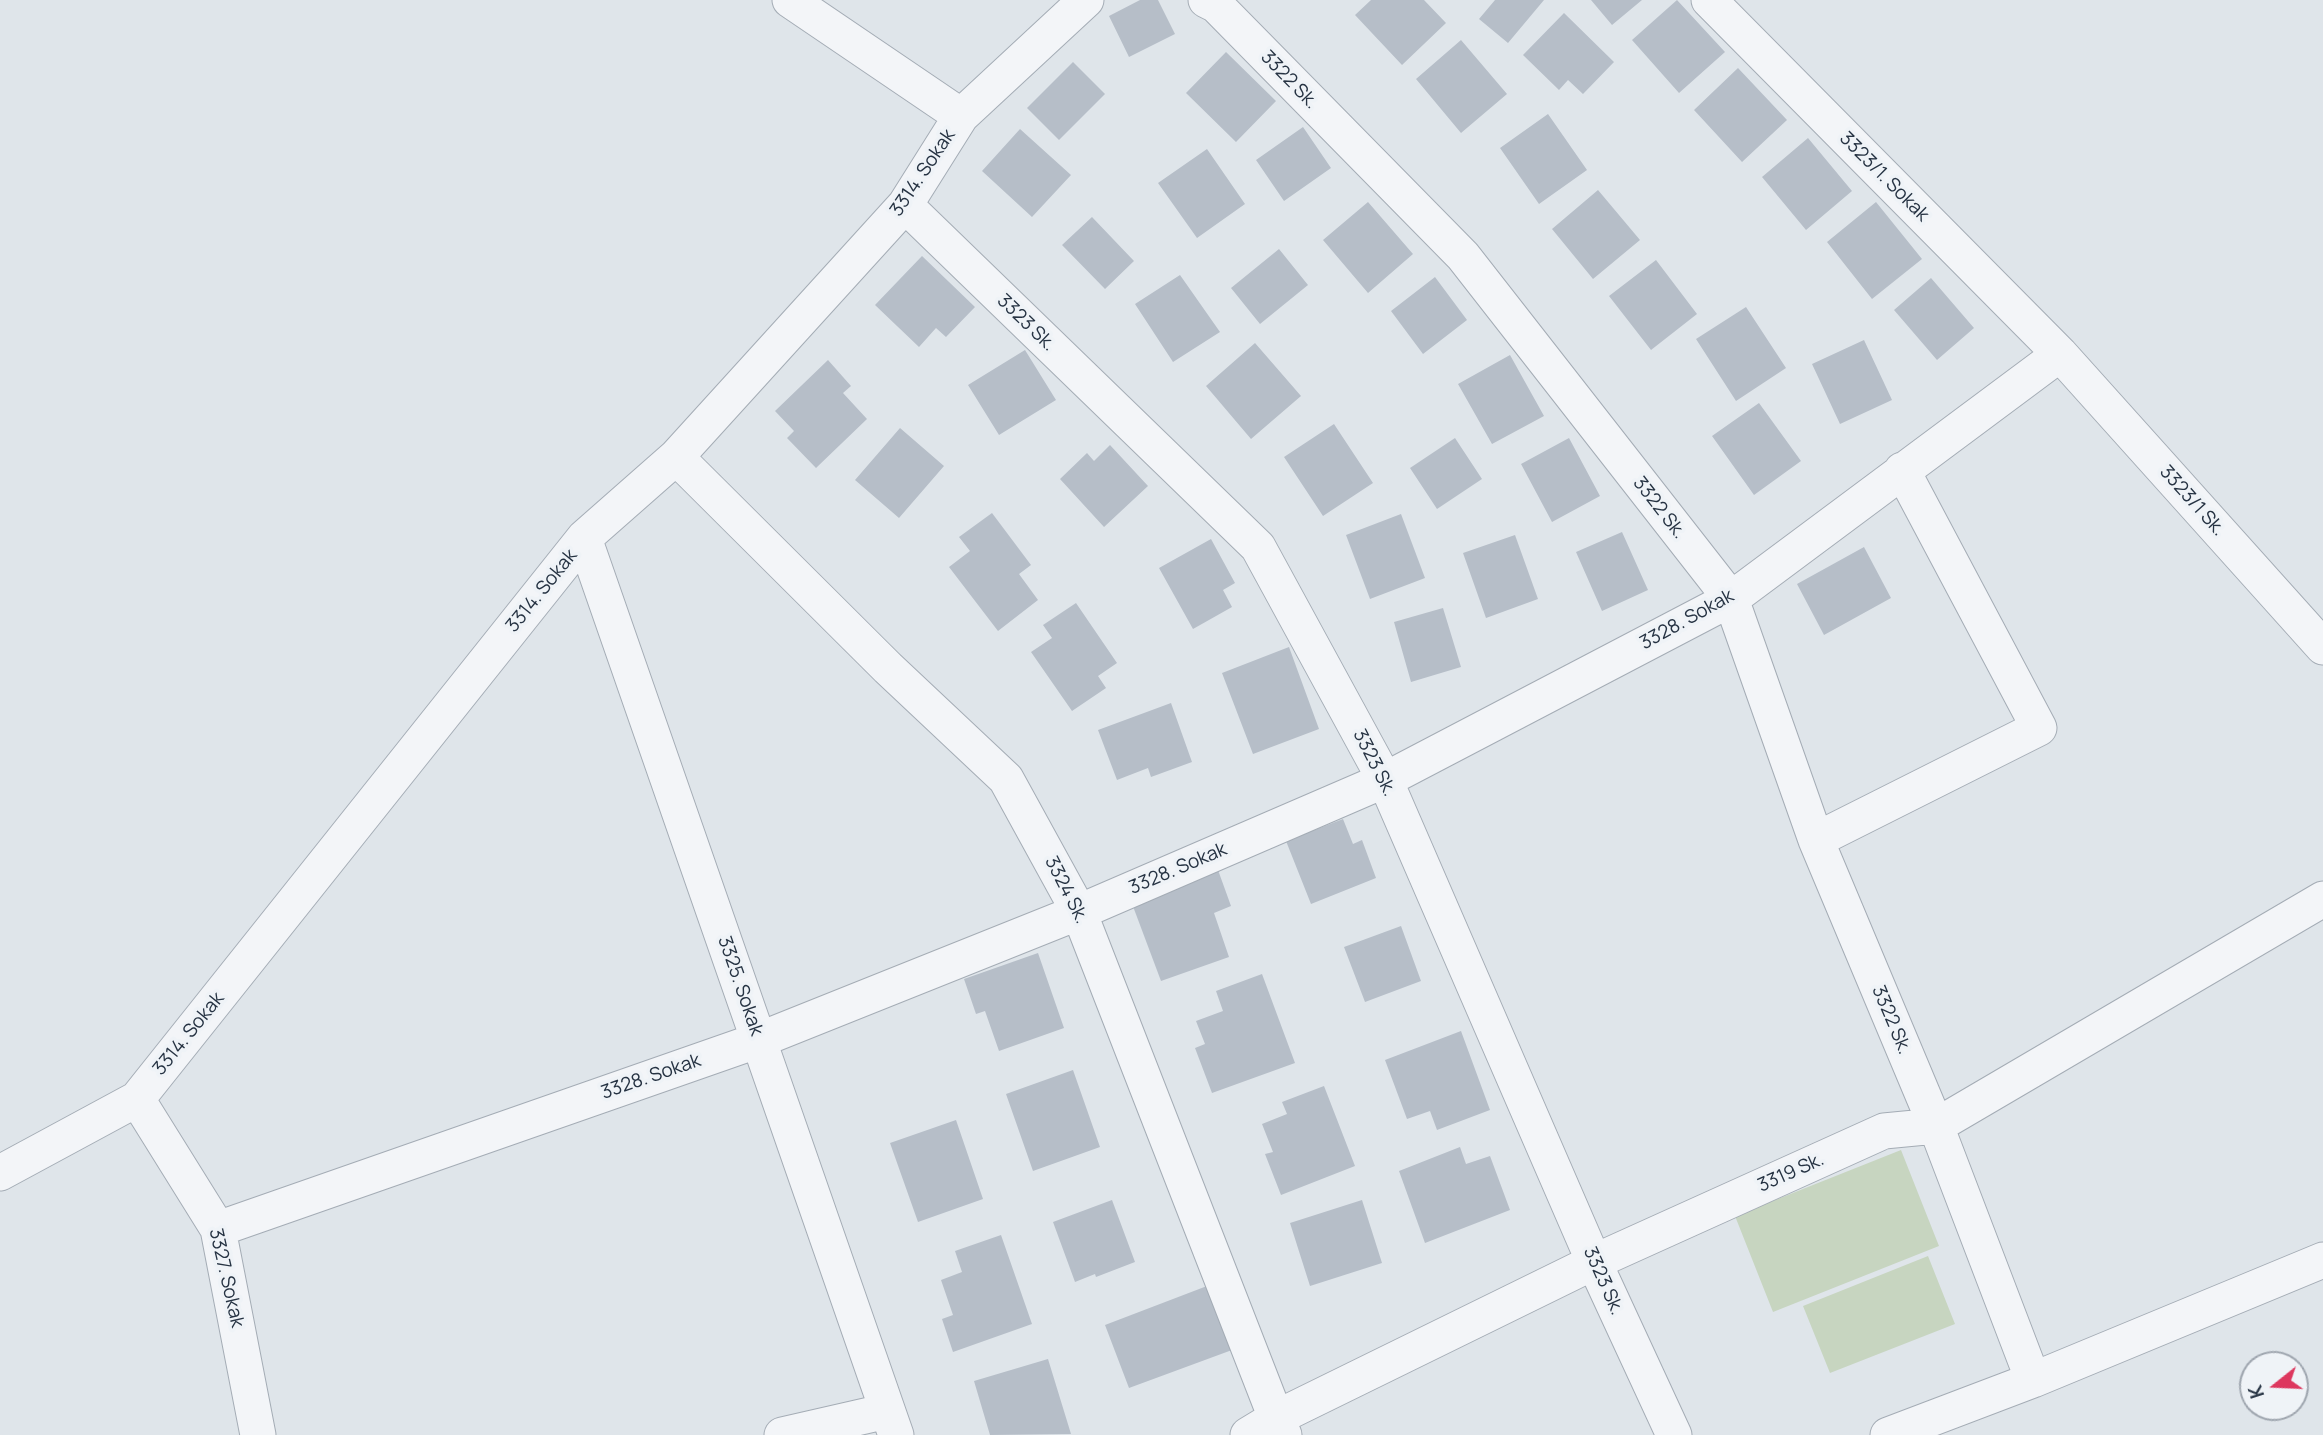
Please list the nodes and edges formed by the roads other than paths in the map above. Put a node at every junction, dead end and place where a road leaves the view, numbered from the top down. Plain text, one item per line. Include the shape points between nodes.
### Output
1 (790, 0) edge
2 (1086, 0) edge
3 (1206, 0) edge
4 (1709, 0) edge
5 (961, 116) junction
6 (905, 205) junction
7 (2060, 354) junction
8 (676, 457) junction
9 (1902, 470) junction
10 (584, 538) junction
11 (1731, 599) junction
12 (2323, 647) edge
13 (1385, 780) junction
14 (1816, 840) junction
15 (2323, 899) edge
16 (1079, 912) junction
17 (759, 1040) junction
18 (137, 1099) junction
19 (1936, 1126) junction
20 (0, 1173) edge
21 (218, 1229) junction
22 (2323, 1260) edge
23 (1594, 1262) junction
24 (2033, 1380) junction
25 (891, 1423) edge
26 (1269, 1429) edge
27 (258, 1435) edge
28 (782, 1435) edge
29 (1674, 1435) edge
30 (1888, 1435) edge

1 - 5 street
2 - 5 street, 3314. Sokak
3 - 11 street, 3322 Sk. via 1463,256
4 - 7 street, 3323/1. Sokak
5 - 6 street, 3314. Sokak
6 - 8 street, 3314. Sokak
6 - 13 street, 3323 Sk. via 1258,547
7 - 9 street, 3328. Sokak
7 - 12 street, 3323/1 Sk.
8 - 10 street, 3314. Sokak
8 - 16 street, 3324 Sk. via 1006,779
9 - 11 street, 3328. Sokak
9 - 14 street via 2039,728
10 - 17 street, 3325. Sokak
10 - 18 street, 3314. Sokak
11 - 13 street, 3328. Sokak
11 - 14 street, 3322 Sk.
13 - 16 street, 3328. Sokak
13 - 23 street, 3323 Sk.
14 - 19 street, 3322 Sk.
15 - 19 street, 3319 Sk.
16 - 17 street, 3328. Sokak
16 - 26 street, 3324 Sk.
17 - 21 street, 3328. Sokak
17 - 25 street, 3325. Sokak
18 - 20 street, 3314. Sokak
18 - 21 street, 3327. Sokak
19 - 23 street, 3319 Sk. via 1884,1131
19 - 24 street, 3322 Sk.
21 - 27 street, 3327. Sokak
22 - 24 street
23 - 26 street, 3319 Sk.
23 - 29 street, 3323 Sk.
24 - 30 street
25 - 28 street

